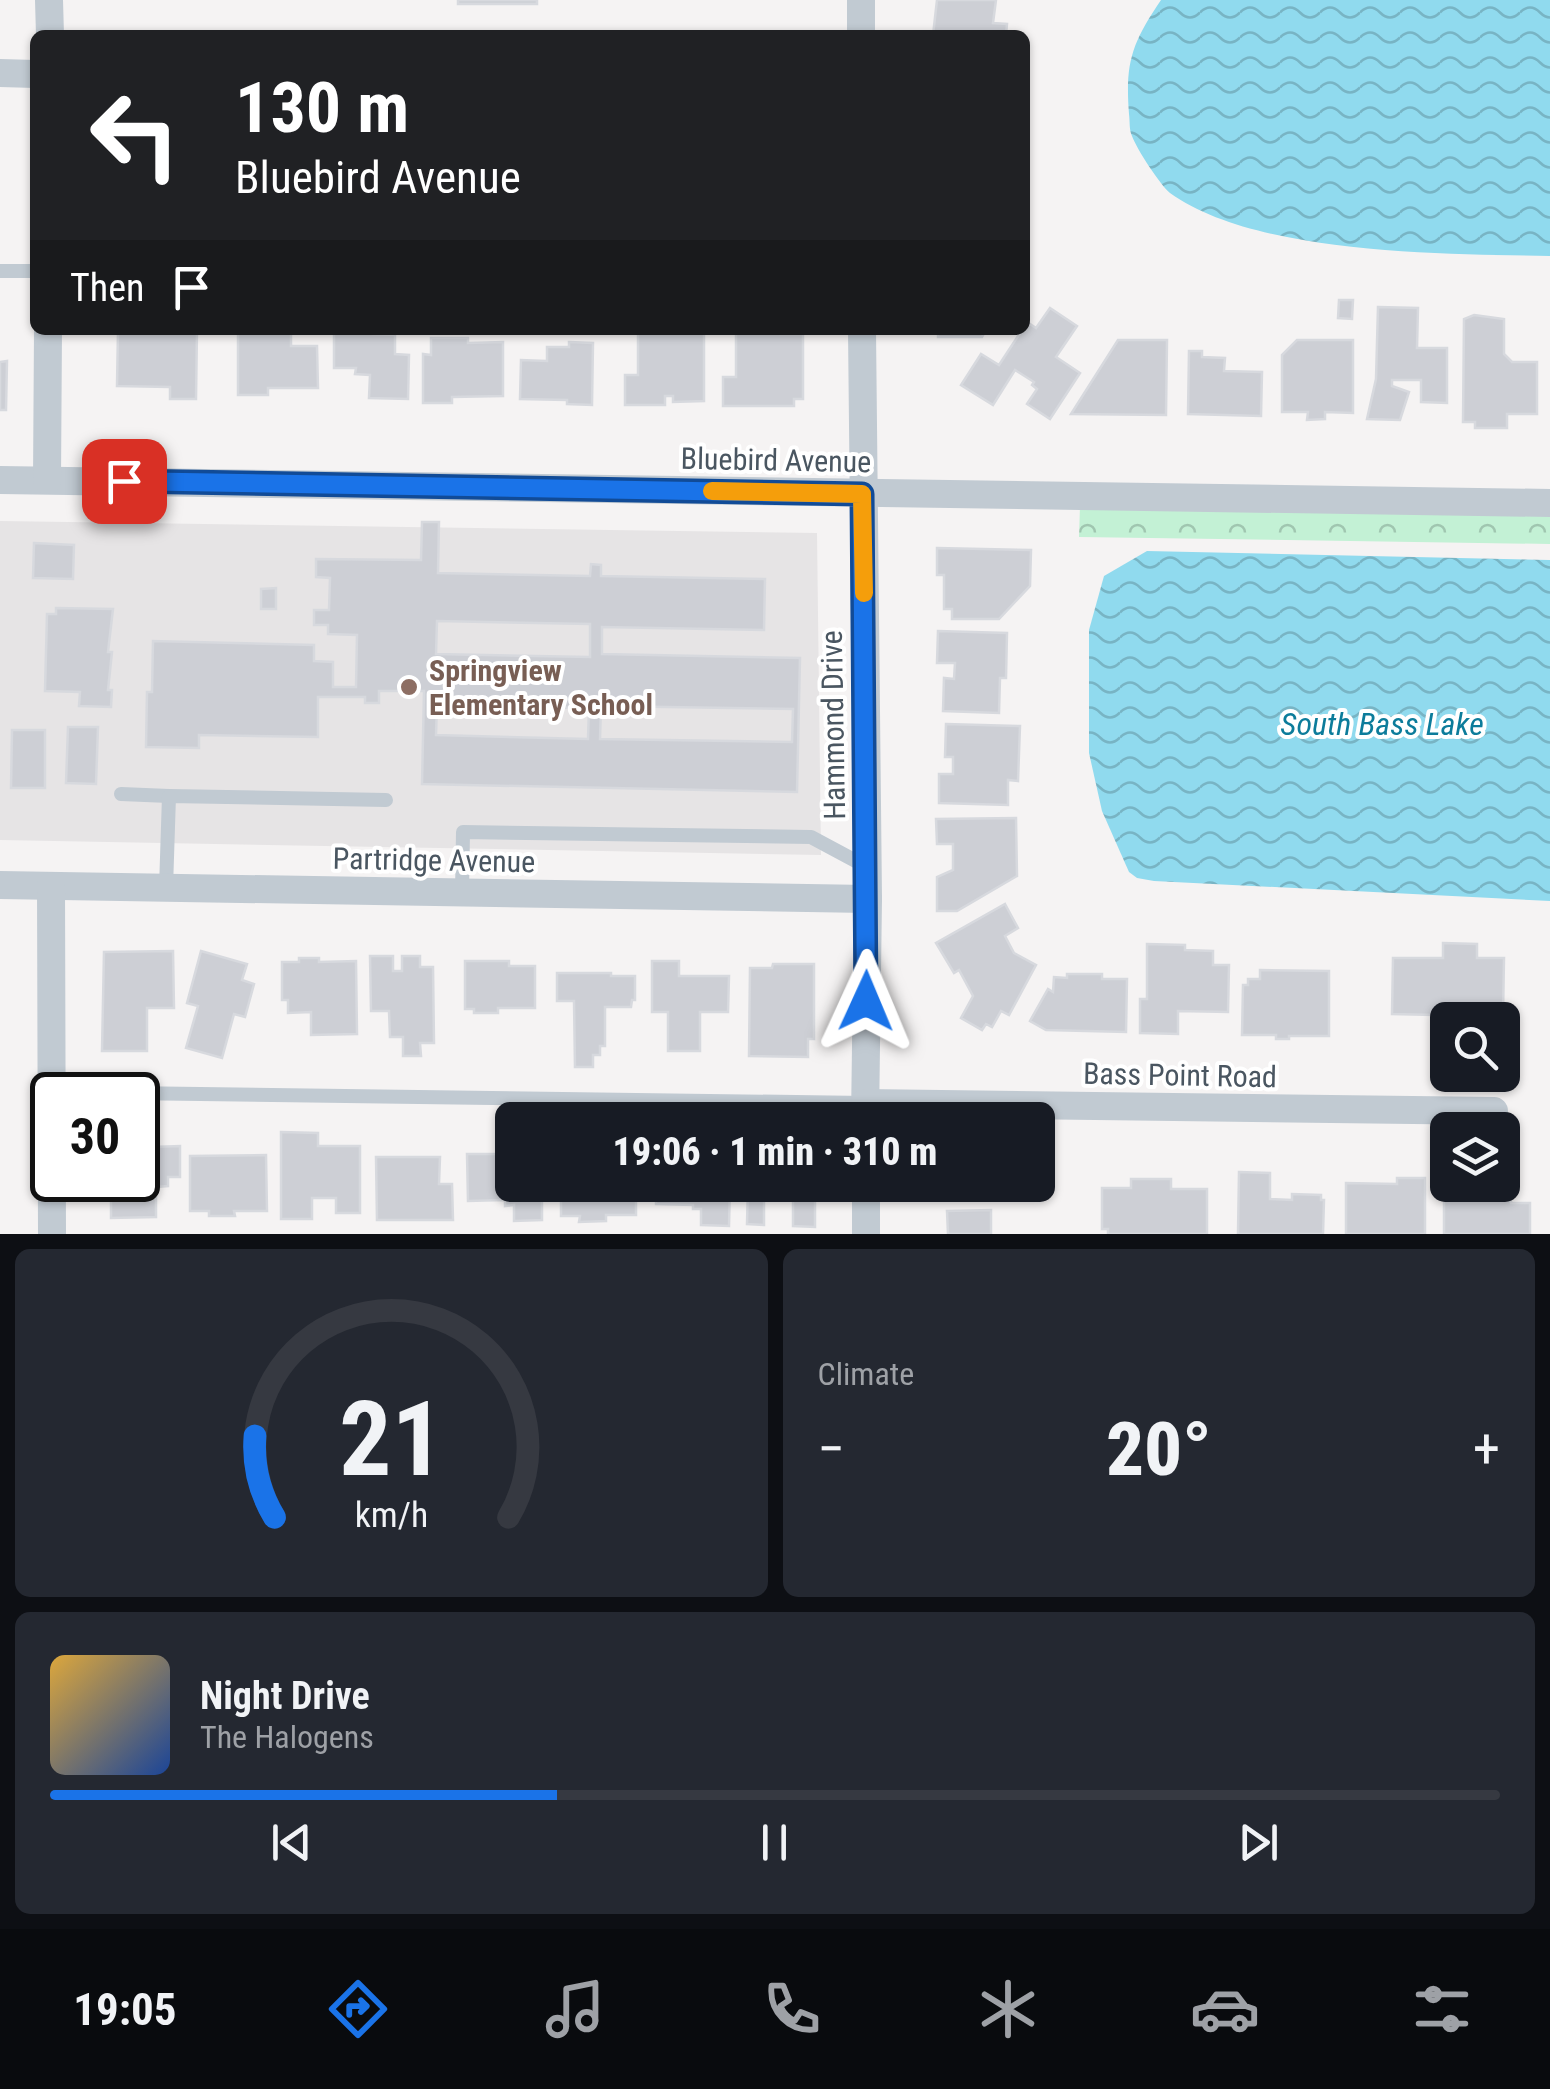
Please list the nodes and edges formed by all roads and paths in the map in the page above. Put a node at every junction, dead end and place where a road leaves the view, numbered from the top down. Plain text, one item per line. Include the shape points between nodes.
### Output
1 (49, 0) edge
2 (861, 0) edge
3 (50, 30) edge
4 (861, 30) edge
5 (0, 73) edge
6 (30, 74) edge
7 (0, 271) edge
8 (30, 271) edge
9 (48, 335) edge
10 (862, 335) edge
11 (0, 480) edge
12 (47, 480) junction
13 (862, 494) junction
14 (1550, 503) edge
15 (122, 794) dead end
16 (168, 796) junction
17 (386, 800) dead end
18 (867, 867) junction
19 (0, 886) edge
20 (51, 886) junction
21 (166, 888) junction
22 (462, 893) junction
23 (868, 899) junction
24 (52, 1072) edge
25 (160, 1095) edge
26 (865, 1102) edge
27 (495, 1103) edge
28 (1494, 1111) dead end
29 (1055, 1112) edge
30 (52, 1202) edge
31 (866, 1202) edge
32 (52, 1234) edge
33 (866, 1234) edge

1 - 3 street
2 - 4 street
5 - 6 street
7 - 8 lane
9 - 12 street
10 - 13 street, Hammond Drive
11 - 12 street, Bluebird Avenue
12 - 13 street, Bluebird Avenue
13 - 14 street, Bluebird Avenue
13 - 18 street, Hammond Drive
15 - 16 lane
16 - 17 lane
16 - 21 lane
18 - 22 lane via 811,838 463,832
18 - 23 street, Hammond Drive
19 - 20 street, Partridge Avenue
20 - 21 street, Partridge Avenue
20 - 24 street
21 - 22 street, Partridge Avenue
22 - 23 street, Partridge Avenue
23 - 26 street, Hammond Drive
25 - 27 lane
28 - 29 street, Bass Point Road
30 - 32 street
31 - 33 street

